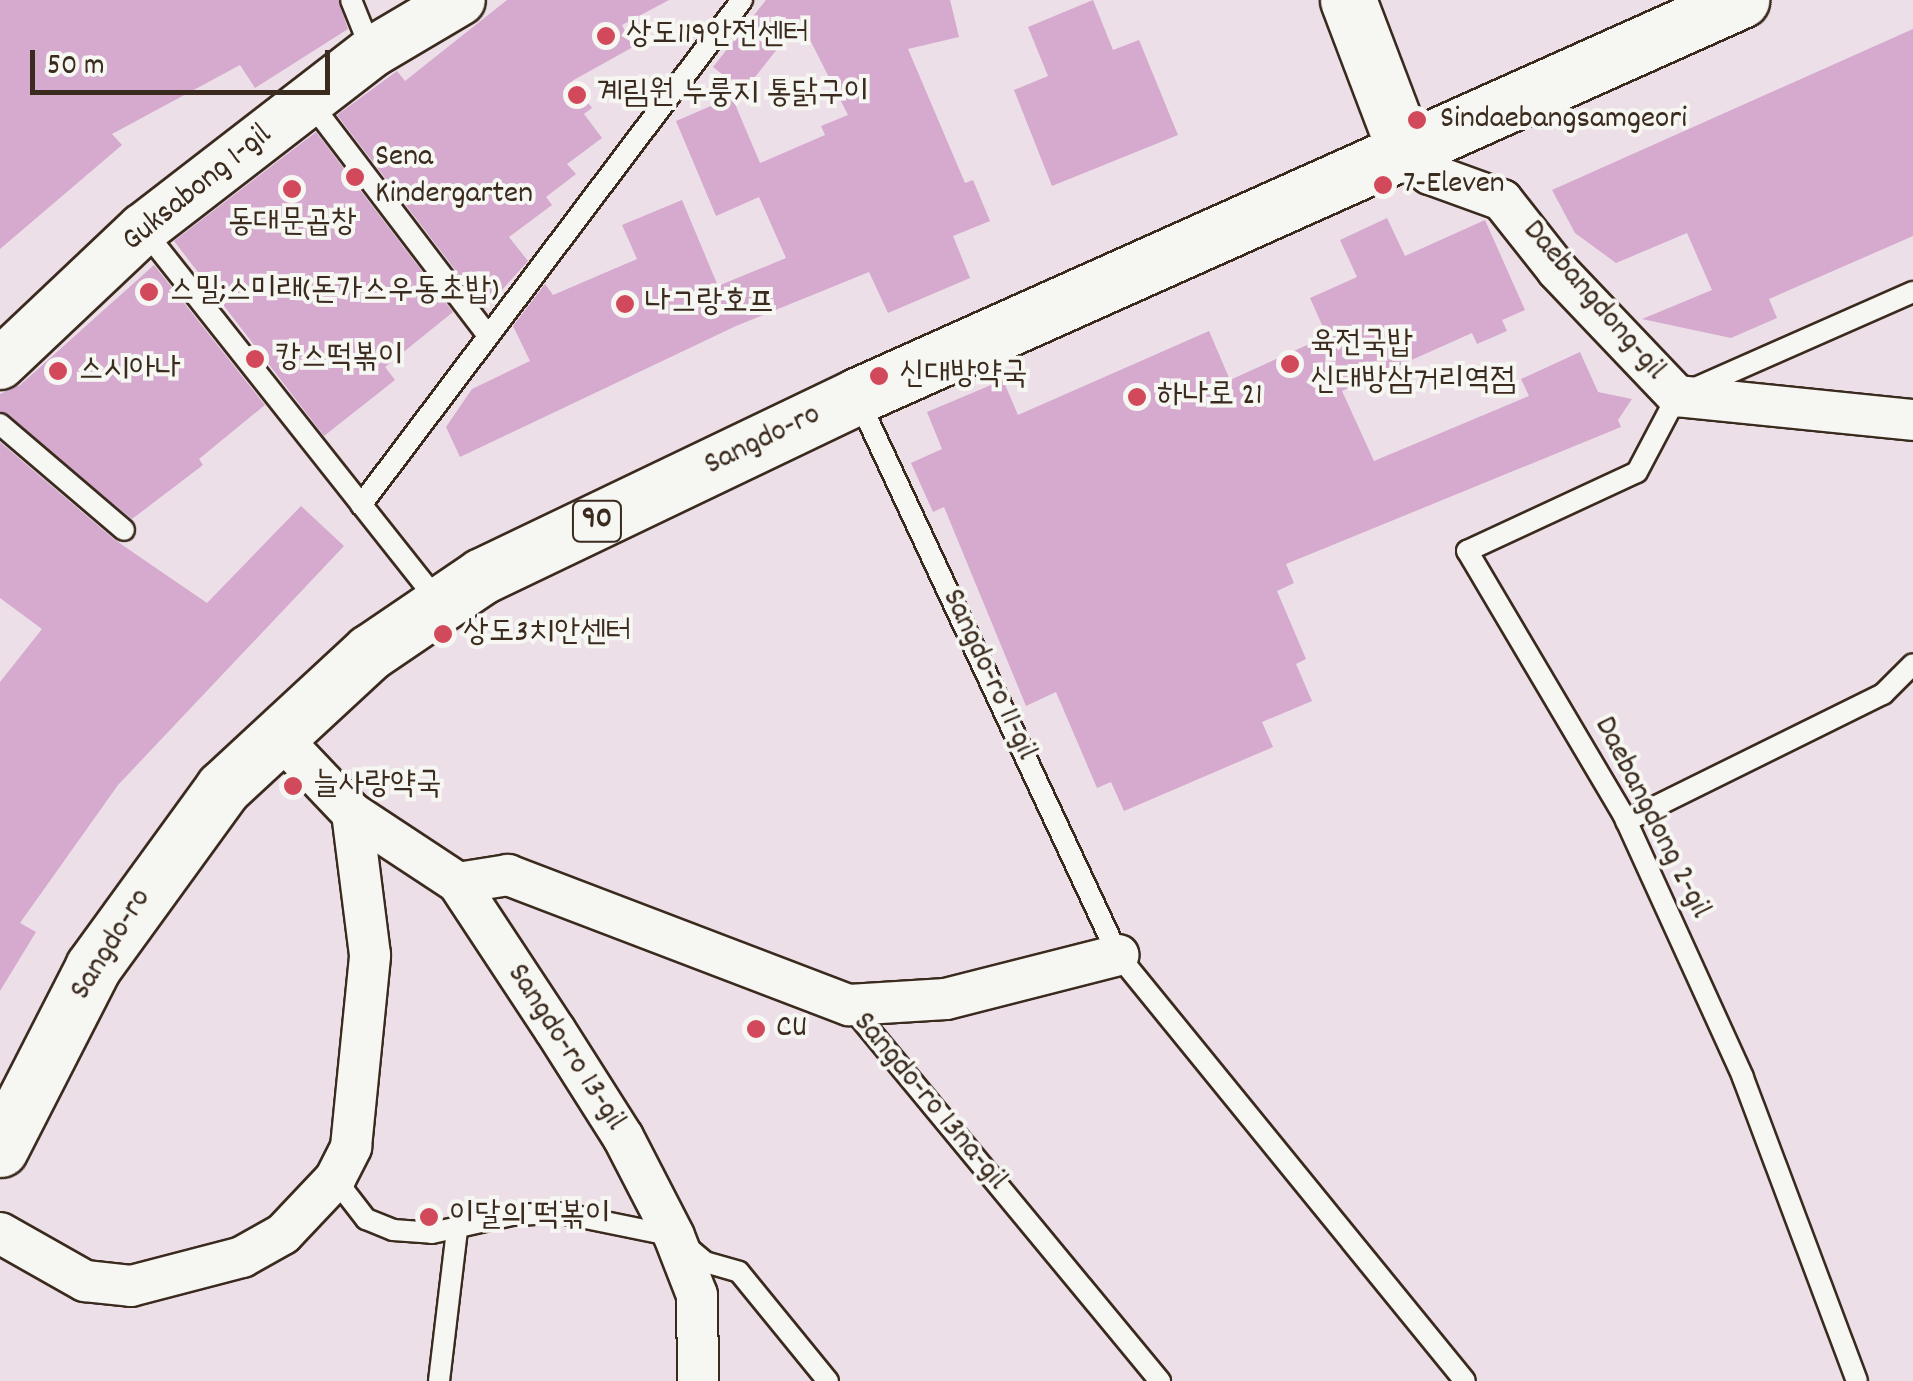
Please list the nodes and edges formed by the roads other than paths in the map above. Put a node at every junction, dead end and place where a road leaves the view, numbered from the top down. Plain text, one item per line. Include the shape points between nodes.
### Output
1 (350, 0) edge
2 (460, 0) edge
3 (742, 0) edge
4 (1348, 0) edge
5 (1741, 0) edge
6 (372, 52) junction
7 (308, 100) junction
8 (1407, 154) junction
9 (143, 229) junction
10 (1913, 292) edge
11 (486, 333) junction
12 (0, 364) edge
13 (857, 396) junction
14 (1677, 396) junction
15 (1913, 420) edge
16 (0, 424) edge
17 (360, 505) junction
18 (124, 530) dead end
19 (440, 604) junction
20 (1913, 664) edge
21 (276, 733) junction
22 (352, 813) junction
23 (1626, 821) junction
24 (458, 883) junction
25 (1118, 955) junction
26 (848, 1005) junction
27 (0, 1149) edge
28 (335, 1179) junction
29 (458, 1230) junction
30 (0, 1232) edge
31 (674, 1236) junction
32 (439, 1381) edge
33 (698, 1381) edge
34 (828, 1381) edge
35 (1160, 1381) edge
36 (1465, 1381) edge
37 (1857, 1381) edge

1 - 6 lane
2 - 6 street, Guksabong 1-gil
3 - 11 lane
4 - 8 main road
5 - 8 main road, Sangdo-ro / 90
6 - 7 street, Guksabong 1-gil
7 - 9 street, Guksabong 1-gil
7 - 11 lane
8 - 13 main road, Sangdo-ro / 90
8 - 14 street, Daebangdong-gil via 1430,174 1502,200 1558,271
9 - 12 street, Guksabong 1-gil
9 - 17 lane
10 - 14 lane
11 - 17 lane
13 - 19 main road, Sangdo-ro / 90 via 482,576
13 - 25 lane, Sangdo-ro 11-gil
14 - 15 street, Daebangdong-gil
14 - 23 lane, Daebangdong 2-gil via 1637,472 1467,551
16 - 18 lane
17 - 19 lane
19 - 21 main road, Sangdo-ro / 90 via 370,652
20 - 23 lane via 1883,694
21 - 22 street, Sangdo-ro 13-gil
21 - 27 main road, Sangdo-ro / 90 via 182,840 94,967
22 - 24 street, Sangdo-ro 13-gil
22 - 28 street via 370,955 351,1147
23 - 37 lane, Daebangdong 2-gil via 1743,1077
24 - 26 street, Sangdo-ro 13na-gil via 508,875
24 - 31 street, Sangdo-ro 13-gil via 623,1137
25 - 26 street via 946,999
25 - 36 lane, Sangdo-ro 11-gil
26 - 35 lane, Sangdo-ro 13na-gil
28 - 29 lane via 366,1219 393,1230
28 - 30 street via 283,1234 256,1249 131,1286 86,1281
29 - 31 lane via 512,1215 561,1213
29 - 32 lane
31 - 33 street via 697,1295
31 - 34 lane, Sangdo-ro 13-gil via 705,1262 739,1272

